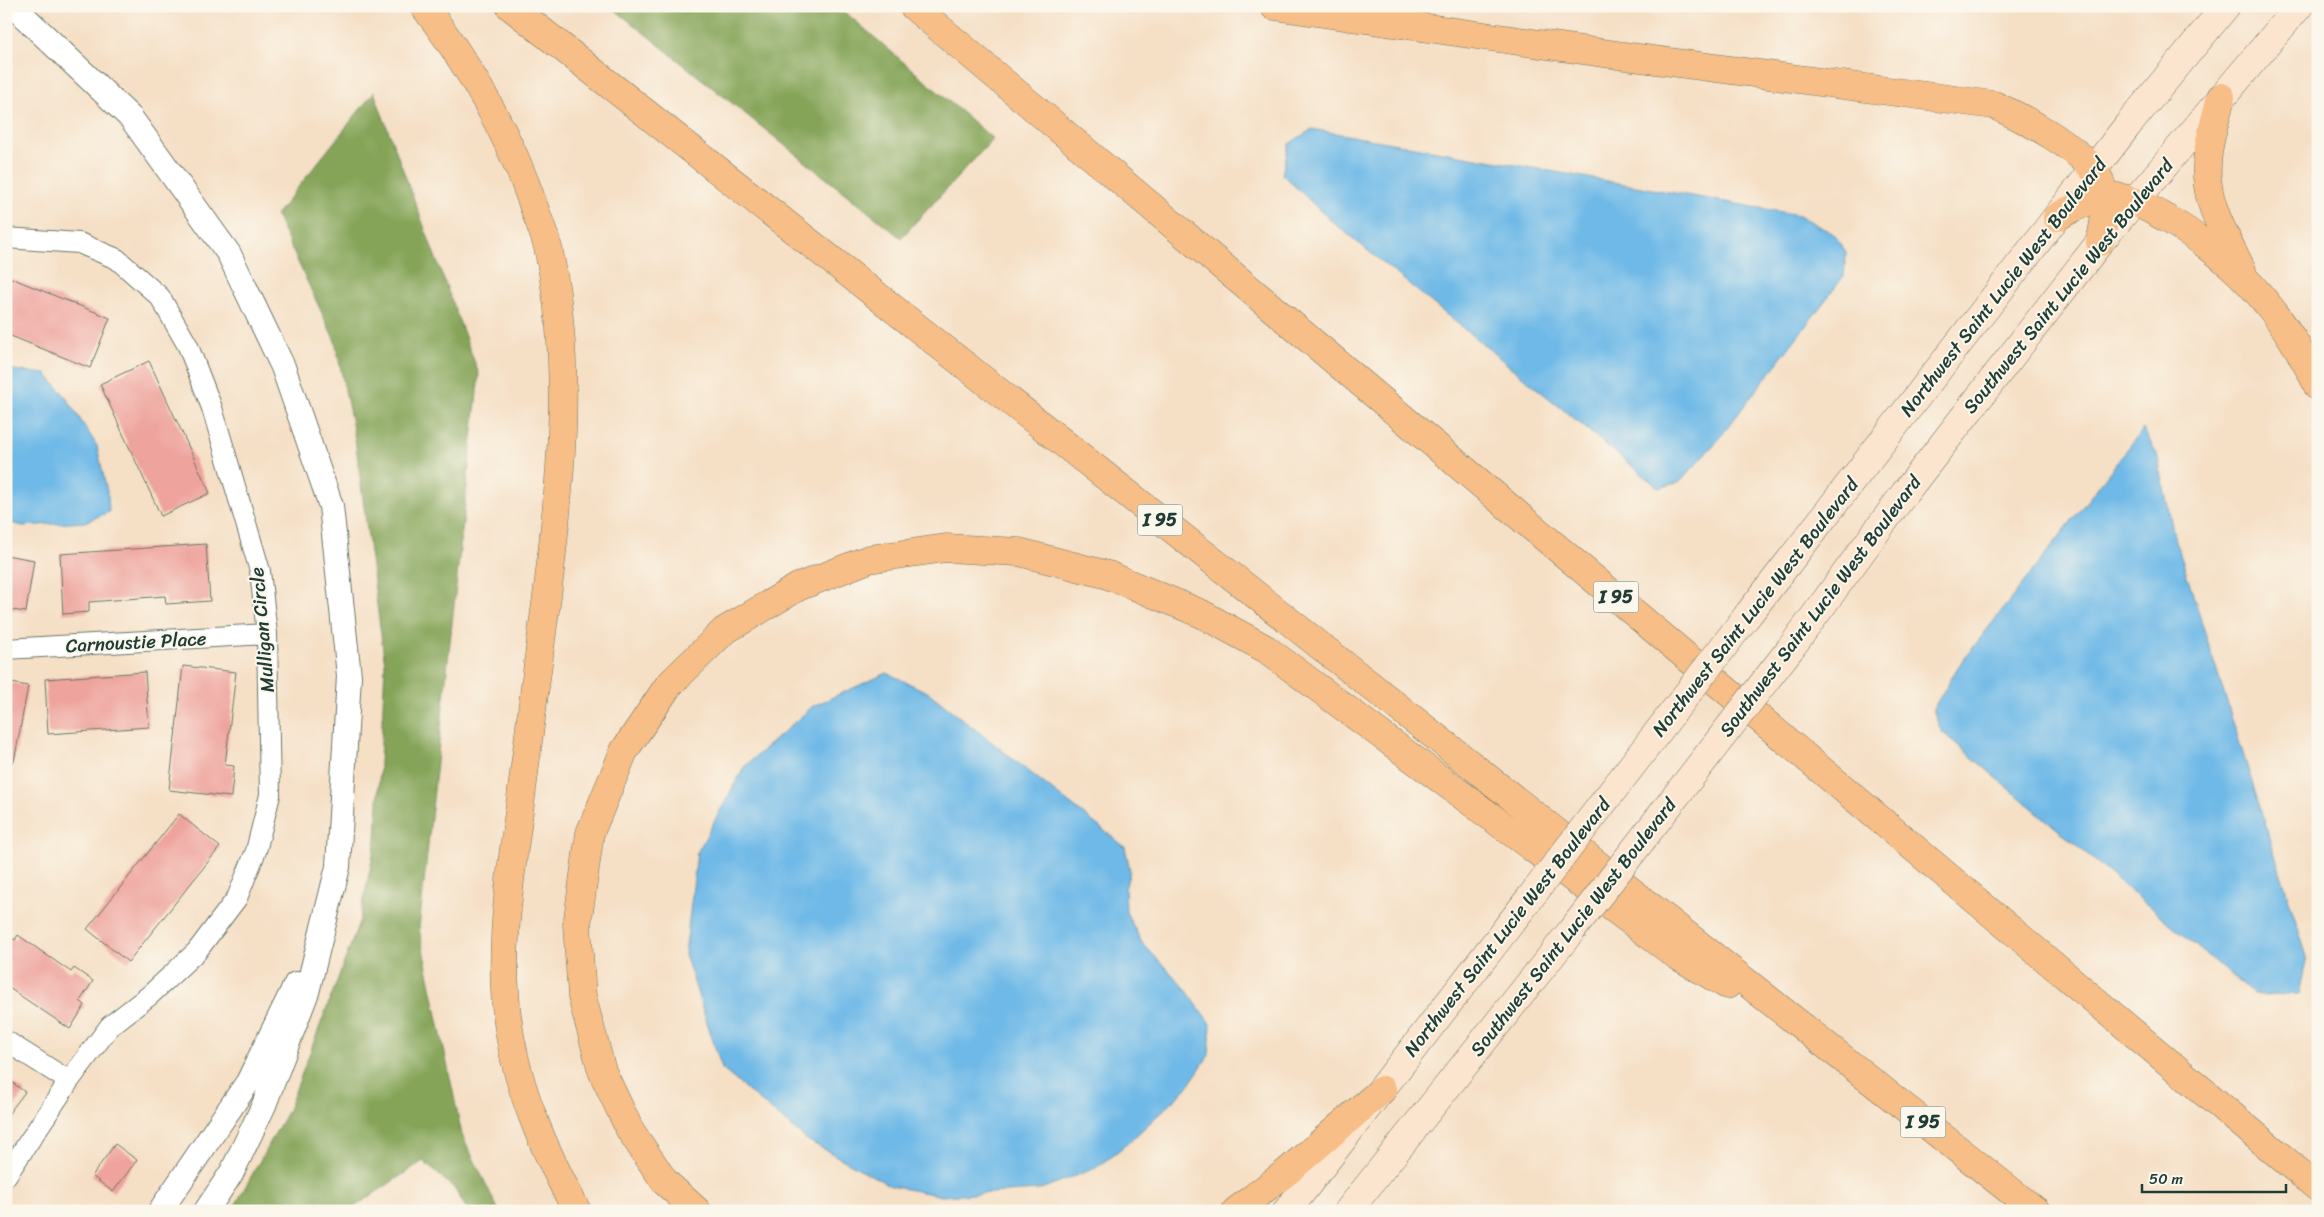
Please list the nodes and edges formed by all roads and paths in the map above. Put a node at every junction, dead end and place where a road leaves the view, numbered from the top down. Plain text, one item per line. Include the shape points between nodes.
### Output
1 (13, 6) edge
2 (424, 6) edge
3 (510, 6) edge
4 (913, 6) edge
5 (1274, 6) edge
6 (2226, 6) edge
7 (2299, 6) edge
8 (2221, 97) junction
9 (2094, 169) junction
10 (2104, 197) junction
11 (2134, 202) junction
12 (2057, 217) junction
13 (6, 238) edge
14 (2100, 242) junction
15 (2246, 278) junction
16 (2318, 387) edge
17 (267, 634) junction
18 (6, 649) edge
19 (338, 867) junction
20 (1811, 1034) junction
21 (6, 1041) edge
22 (69, 1081) junction
23 (1382, 1090) junction
24 (6, 1176) edge
25 (2318, 1188) edge
26 (160, 1211) edge
27 (206, 1211) edge
28 (576, 1211) edge
29 (697, 1211) edge
30 (1236, 1211) edge
31 (1287, 1211) edge
32 (1348, 1211) edge
33 (2036, 1211) edge

1 - 19 street via 131,118 229,254 283,367 332,506 349,676
2 - 28 highway via 474,76 521,169 548,249 559,314 564,386 563,446 511,876 505,986 511,1041 526,1099 546,1154
3 - 20 highway, I 95
4 - 25 highway, I 95
5 - 9 highway via 1994,106 2048,132
6 - 9 main road, Northwest Saint Lucie West Boulevard
7 - 8 main road, Southwest Saint Lucie West Boulevard
8 - 11 main road, Southwest Saint Lucie West Boulevard
8 - 15 highway via 2209,146 2206,176 2220,223
9 - 10 highway
9 - 12 main road, Northwest Saint Lucie West Boulevard
10 - 11 highway
10 - 12 highway via 2081,203
10 - 14 highway via 2106,216
11 - 14 main road, Southwest Saint Lucie West Boulevard
11 - 15 highway via 2191,233
12 - 23 main road, Northwest Saint Lucie West Boulevard, bridge
13 - 17 street, Mulligan Circle via 79,244 117,259 160,297 188,346 212,408 260,571
14 - 32 main road, Southwest Saint Lucie West Boulevard, bridge via 1572,930
15 - 16 highway via 2282,321
17 - 18 street, Carnoustie Place
17 - 22 street, Mulligan Circle via 270,795 256,851 237,898 198,951 110,1026
19 - 26 street via 300,974 248,1082
19 - 27 street via 307,992 264,1105 232,1172
20 - 29 highway via 1676,956 1266,649 1202,614 1108,575 1019,552 946,548 869,559 798,587 724,631 668,686 624,751 590,833 577,925 582,997 602,1071 630,1130 665,1182
20 - 33 highway, I 95
21 - 22 street
22 - 24 street, Mulligan Circle
23 - 30 highway
23 - 31 main road, Northwest Saint Lucie West Boulevard

